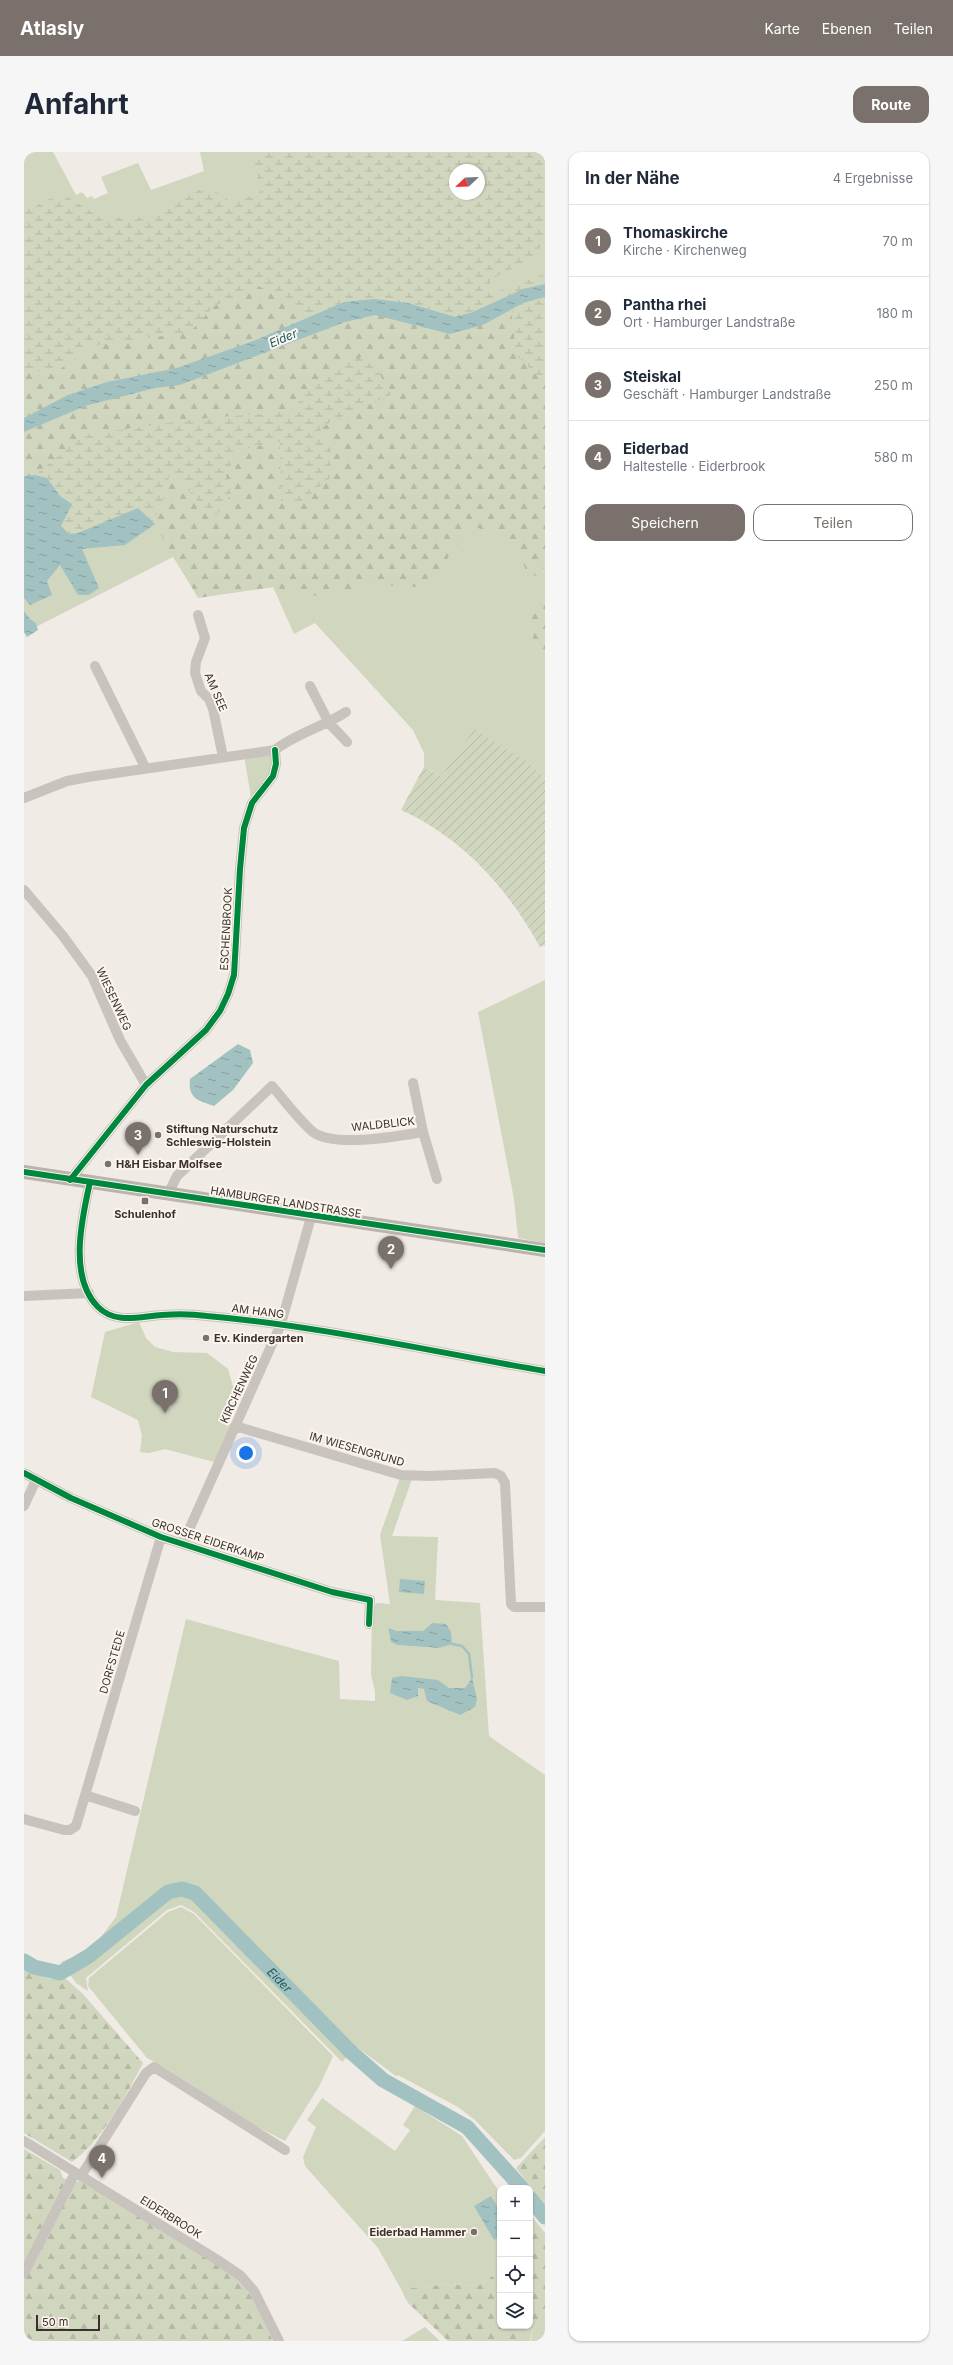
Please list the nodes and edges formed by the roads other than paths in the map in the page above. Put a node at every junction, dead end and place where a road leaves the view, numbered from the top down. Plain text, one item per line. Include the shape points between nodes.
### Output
1 (198, 615) dead end
2 (94, 666) dead end
3 (310, 686) dead end
4 (346, 712) dead end
5 (330, 723) junction
6 (347, 742) dead end
7 (275, 750) junction
8 (223, 757) junction
9 (145, 768) junction
10 (24, 798) edge
11 (24, 890) edge
12 (413, 1083) dead end
13 (146, 1085) junction
14 (423, 1132) junction
15 (24, 1172) edge
16 (437, 1179) dead end
17 (70, 1180) junction
18 (90, 1182) junction
19 (168, 1194) junction
20 (311, 1217) junction
21 (545, 1250) edge
22 (89, 1293) junction
23 (24, 1296) edge
24 (281, 1324) junction
25 (545, 1371) edge
26 (236, 1426) junction
27 (24, 1473) edge
28 (36, 1480) junction
29 (24, 1506) edge
30 (161, 1536) junction
31 (183, 1543) junction
32 (545, 1608) edge
33 (369, 1624) dead end
34 (85, 1795) junction
35 (135, 1811) dead end
36 (24, 1819) edge
37 (24, 2141) edge
38 (285, 2150) dead end
39 (78, 2174) junction
40 (24, 2273) edge
41 (279, 2341) edge

1 - 8 street, AM SEE via 205,638 196,662 195,673 201,691 209,699 213,709
2 - 9 street
3 - 5 street
4 - 5 street
5 - 6 street
5 - 7 street via 286,741
7 - 8 street
7 - 13 street, ESCHENBROOK via 276,764 273,776 252,803 244,828 234,974 228,994 220,1011 206,1030
8 - 9 street
9 - 10 street via 67,781
11 - 13 street, WIESENWEG via 63,936 92,976 120,1040
12 - 14 street, WALDBLICK
13 - 17 street, ESCHENBROOK
14 - 16 street, WALDBLICK
14 - 19 street, WALDBLICK via 373,1139 328,1138 314,1133 272,1086 177,1176
15 - 17 main road, HAMBURGER LANDSTRASSE
17 - 18 main road, HAMBURGER LANDSTRASSE
18 - 19 main road, HAMBURGER LANDSTRASSE
18 - 22 street, AM HANG via 81,1221 79,1254
19 - 20 main road, HAMBURGER LANDSTRASSE
20 - 21 main road, HAMBURGER LANDSTRASSE
20 - 24 street, KIRCHENWEG
22 - 23 street
22 - 24 street, AM HANG via 99,1308 116,1317 135,1319 160,1315 199,1315
24 - 25 street, AM HANG
24 - 26 street, KIRCHENWEG
26 - 31 street, KIRCHENWEG
26 - 32 street, IM WIESENGRUND via 401,1475 495,1473 501,1476 505,1483 511,1604 514,1607
27 - 28 street, GROSSER EIDERKAMP
28 - 29 street
28 - 30 street, GROSSER EIDERKAMP via 119,1520
30 - 31 street, GROSSER EIDERKAMP
30 - 34 street, DORFSTEDE
31 - 33 street, GROSSER EIDERKAMP via 332,1592 370,1600
34 - 35 street
34 - 36 street, DORFSTEDE via 76,1826 70,1830
37 - 39 street, EIDERBROOK
38 - 39 street via 154,2067 146,2073
39 - 40 street
39 - 41 street, EIDERBROOK via 241,2276 259,2300

